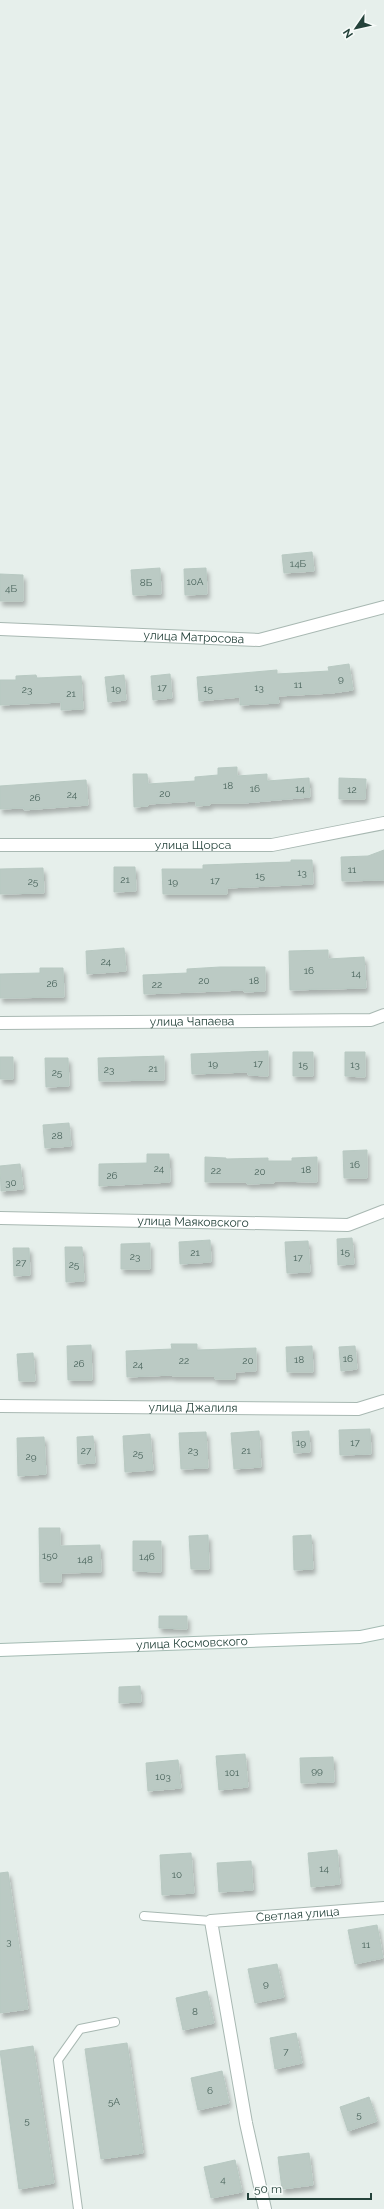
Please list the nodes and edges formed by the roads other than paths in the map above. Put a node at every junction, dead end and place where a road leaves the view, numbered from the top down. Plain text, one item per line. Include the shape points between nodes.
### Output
1 (384, 607) edge
2 (0, 629) edge
3 (384, 823) edge
4 (0, 845) edge
5 (384, 1015) edge
6 (0, 1024) edge
7 (384, 1212) edge
8 (0, 1218) edge
9 (384, 1401) edge
10 (0, 1406) edge
11 (384, 1632) edge
12 (0, 1650) edge
13 (384, 1908) edge
14 (144, 1916) dead end
15 (211, 1921) junction
16 (115, 2022) dead end
17 (78, 2209) edge
18 (265, 2209) edge

1 - 2 street, улица Матросова via 259,640
3 - 4 street, улица Щорса via 272,845
5 - 6 street, улица Чапаева via 371,1020
7 - 8 street, улица Маяковского via 348,1225
9 - 10 street, улица Джалиля via 358,1409
11 - 12 street, улица Космовского via 360,1637
13 - 15 street, Светлая улица
14 - 15 lane
15 - 18 street via 246,2123
16 - 17 lane via 80,2028 58,2060

